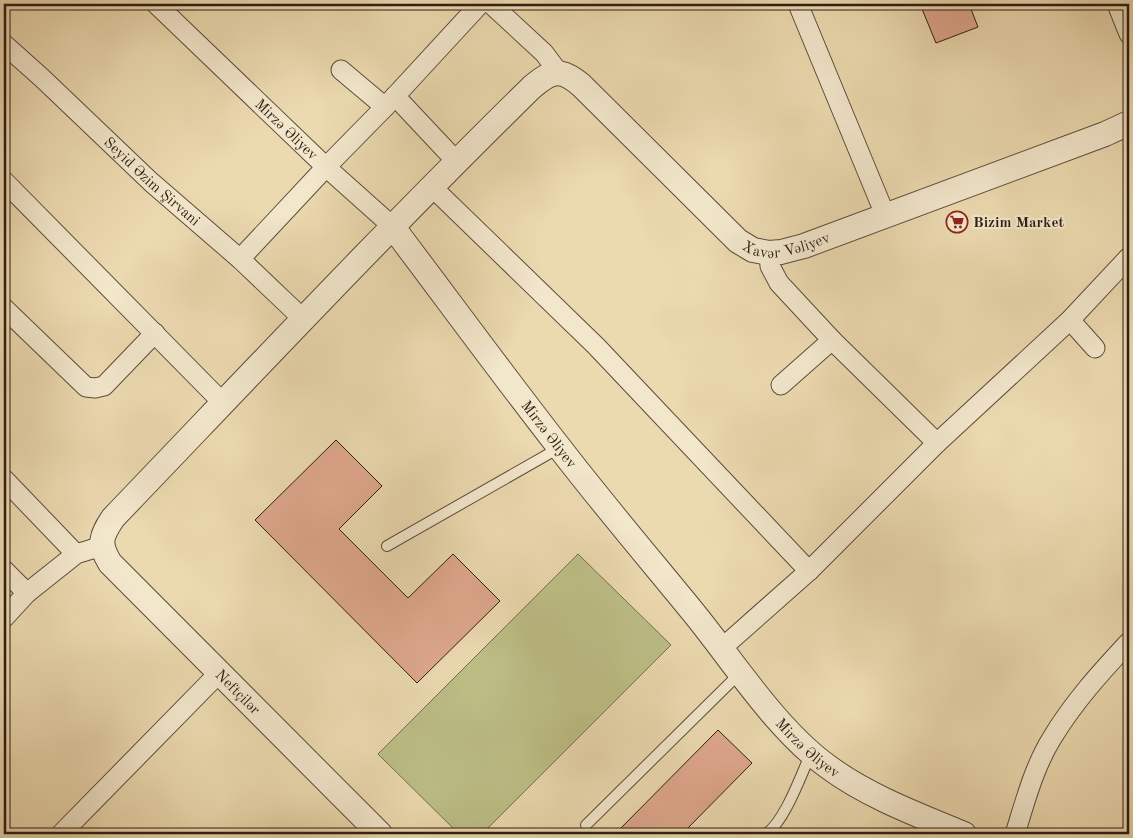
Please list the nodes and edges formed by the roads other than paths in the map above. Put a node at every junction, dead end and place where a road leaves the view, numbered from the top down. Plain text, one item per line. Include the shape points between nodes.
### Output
1 (156, 4) edge
2 (480, 4) edge
3 (492, 4) edge
4 (798, 4) edge
5 (1118, 4) edge
6 (1129, 34) edge
7 (4, 44) edge
8 (341, 70) dead end
9 (559, 73) junction
10 (390, 102) junction
11 (1129, 123) edge
12 (456, 161) junction
13 (326, 167) junction
14 (4, 181) edge
15 (431, 186) junction
16 (886, 217) junction
17 (392, 226) junction
18 (769, 253) junction
19 (1129, 257) edge
20 (240, 259) junction
21 (4, 308) edge
22 (302, 318) junction
23 (1070, 320) junction
24 (155, 333) junction
25 (832, 340) junction
26 (1095, 348) dead end
27 (781, 386) dead end
28 (223, 403) junction
29 (938, 443) junction
30 (559, 448) junction
31 (4, 479) edge
32 (102, 546) junction
33 (387, 546) dead end
34 (76, 554) junction
35 (4, 570) edge
36 (808, 571) junction
37 (27, 593) junction
38 (4, 618) edge
39 (1129, 642) edge
40 (722, 648) junction
41 (740, 672) junction
42 (219, 673) junction
43 (811, 753) junction
44 (586, 825) dead end
45 (62, 834) edge
46 (380, 834) edge
47 (766, 834) edge
48 (964, 834) edge
49 (1015, 834) edge

1 - 13 street, Mirzə Əliyev
2 - 10 street
3 - 9 street, Xavər Vəliyev via 544,53
4 - 16 street
5 - 6 street
7 - 20 street, Seyid Əzim Şirvani via 151,182
8 - 10 street
9 - 12 street via 543,77
9 - 18 street, Xavər Vəliyev via 569,75 581,85 738,241 753,250
10 - 12 street
10 - 13 street
11 - 16 street, Xavər Vəliyev
12 - 15 street
13 - 17 street, Mirzə Əliyev
13 - 20 street
14 - 24 street
15 - 17 street
15 - 36 street via 596,346
16 - 18 street, Xavər Vəliyev via 804,246
17 - 22 street
17 - 30 street, Mirzə Əliyev
18 - 25 street via 770,266 779,283
19 - 23 street
20 - 22 street, Seyid Əzim Şirvani
21 - 24 street via 86,386 95,388 104,386
22 - 28 street
23 - 26 street
23 - 29 street
24 - 28 street
25 - 27 street
25 - 29 street
28 - 32 street via 113,518 104,532
29 - 36 street
30 - 33 lane
30 - 40 street, Mirzə Əliyev
31 - 34 street
32 - 34 street
32 - 42 street, Neftçilər via 110,563
34 - 37 street
35 - 37 street
36 - 40 street
37 - 38 street
39 - 49 street via 1091,683 1052,738 1036,770
40 - 41 street, Mirzə Əliyev
41 - 43 street, Mirzə Əliyev
41 - 44 lane
42 - 45 street
42 - 46 street, Neftçilər
43 - 47 lane via 781,817 773,830
43 - 48 street, Mirzə Əliyev via 849,780 890,802

